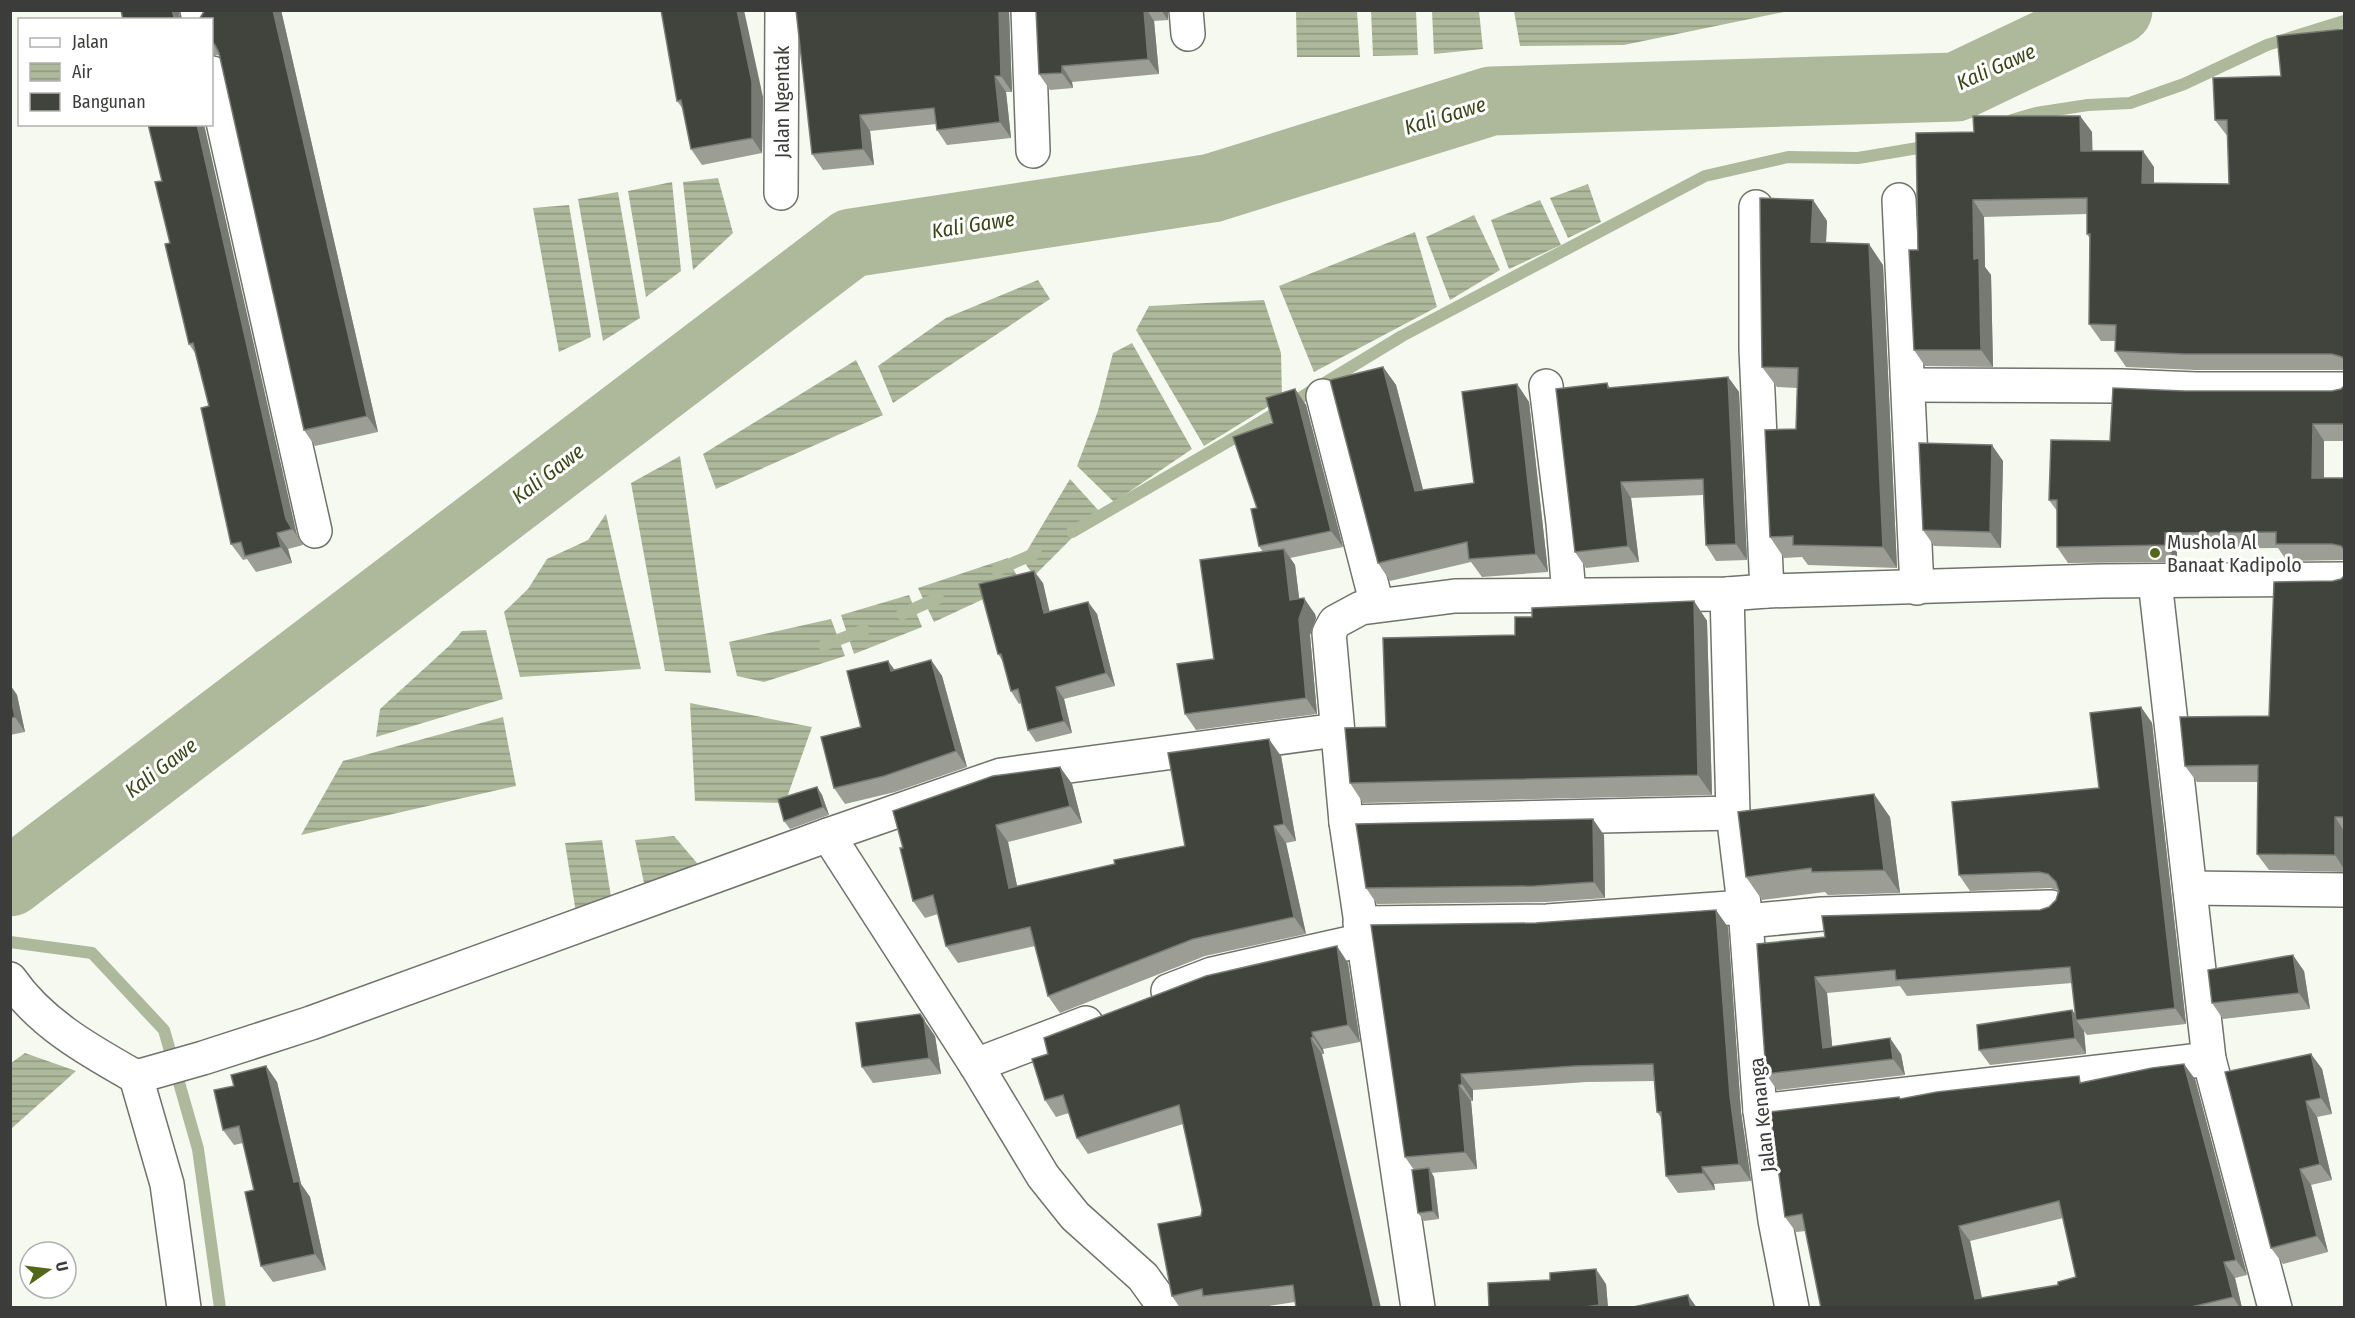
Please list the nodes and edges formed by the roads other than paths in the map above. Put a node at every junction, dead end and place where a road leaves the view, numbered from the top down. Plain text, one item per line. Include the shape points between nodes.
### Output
1 (782, 10) edge
2 (1028, 10) edge
3 (213, 77) edge
4 (1033, 151) dead end
5 (782, 192) dead end
6 (1899, 200) dead end
7 (1756, 207) dead end
8 (1908, 385) junction
9 (1546, 386) dead end
10 (2344, 389) edge
11 (1323, 396) dead end
12 (315, 531) dead end
13 (2344, 579) edge
14 (2155, 581) junction
15 (1917, 588) junction
16 (1767, 591) junction
17 (1569, 594) junction
18 (1727, 594) junction
19 (1377, 605) junction
20 (1337, 730) junction
21 (1733, 813) junction
22 (1346, 822) junction
23 (828, 835) junction
24 (2190, 888) junction
25 (2344, 890) edge
26 (2051, 907) edge
27 (1745, 914) junction
28 (1361, 932) junction
29 (14, 985) edge
30 (2209, 1059) junction
31 (976, 1065) junction
32 (143, 1075) junction
33 (1760, 1111) junction
34 (184, 1308) edge
35 (1163, 1308) edge
36 (1418, 1308) edge
37 (1792, 1308) edge
38 (2275, 1308) edge

1 - 5 street, Jalan Ngentak
2 - 4 street
3 - 12 street
6 - 8 street
7 - 16 street via 1756,349
8 - 10 street
8 - 15 street
9 - 17 street
11 - 19 street
13 - 14 street
14 - 15 street
14 - 24 street
15 - 16 street
16 - 18 street
17 - 18 street
17 - 19 street via 1455,596
18 - 21 street, Jalan Kenanga
19 - 20 street via 1346,614 1329,633
20 - 22 street
20 - 23 street via 1001,774
21 - 22 street
21 - 27 street, Jalan Kenanga
22 - 28 street
23 - 31 street
23 - 32 street via 311,1023
24 - 25 street
24 - 30 street
26 - 27 street
27 - 28 street
27 - 33 street, Jalan Kenanga
28 - 31 street via 1212,974
28 - 36 street
29 - 32 street via 40,1013 85,1048
30 - 33 street
30 - 38 street
31 - 35 street via 1049,1184 1075,1216 1143,1277
32 - 34 street via 167,1184
33 - 37 street, Jalan Kenanga

